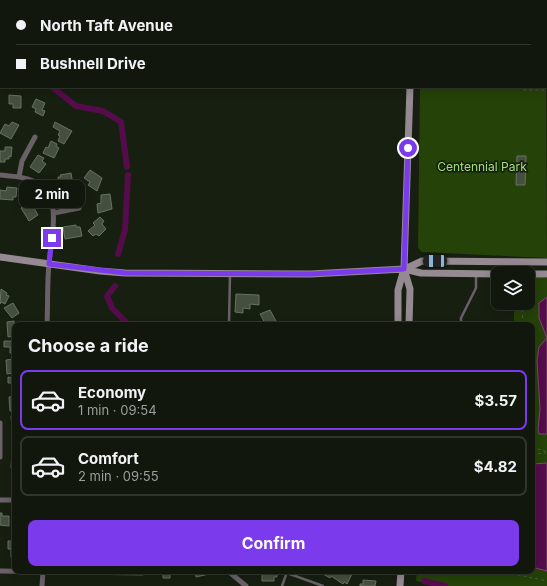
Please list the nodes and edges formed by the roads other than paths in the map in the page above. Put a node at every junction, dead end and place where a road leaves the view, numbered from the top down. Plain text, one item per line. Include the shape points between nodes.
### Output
1 (410, 88) edge
2 (35, 137) dead end
3 (0, 176) edge
4 (19, 177) junction
5 (79, 208) dead end
6 (54, 213) junction
7 (0, 257) edge
8 (547, 262) edge
9 (49, 264) junction
10 (404, 269) junction
11 (230, 273) junction
12 (491, 274) edge
13 (535, 274) edge
14 (547, 274) edge
15 (476, 275) junction
16 (47, 322) edge
17 (229, 322) edge
18 (398, 322) edge
19 (410, 322) edge
20 (461, 322) edge
21 (0, 423) edge
22 (0, 457) edge
23 (0, 500) edge
24 (12, 500) edge
25 (0, 571) edge
26 (12, 571) edge
27 (43, 574) edge
28 (232, 574) edge
29 (286, 574) edge
30 (292, 574) edge
31 (401, 574) edge
32 (42, 586) edge
33 (246, 586) edge
34 (282, 586) edge
35 (322, 586) edge
36 (400, 586) edge

1 - 10 main road
2 - 4 street via 22,161
3 - 4 street
4 - 6 street via 30,180 43,189 49,196
5 - 6 street
6 - 9 street
7 - 9 main road
8 - 10 main road via 422,262
9 - 11 main road via 125,273
9 - 16 street
10 - 11 main road via 311,274
10 - 15 main road via 421,273
10 - 18 main road via 398,290
10 - 19 main road via 410,289
11 - 17 lane
12 - 15 main road
13 - 14 main road
15 - 20 lane via 476,288
21 - 22 street
23 - 24 street
25 - 26 street
27 - 32 street
28 - 33 street
29 - 34 lane
30 - 35 lane
31 - 36 main road

